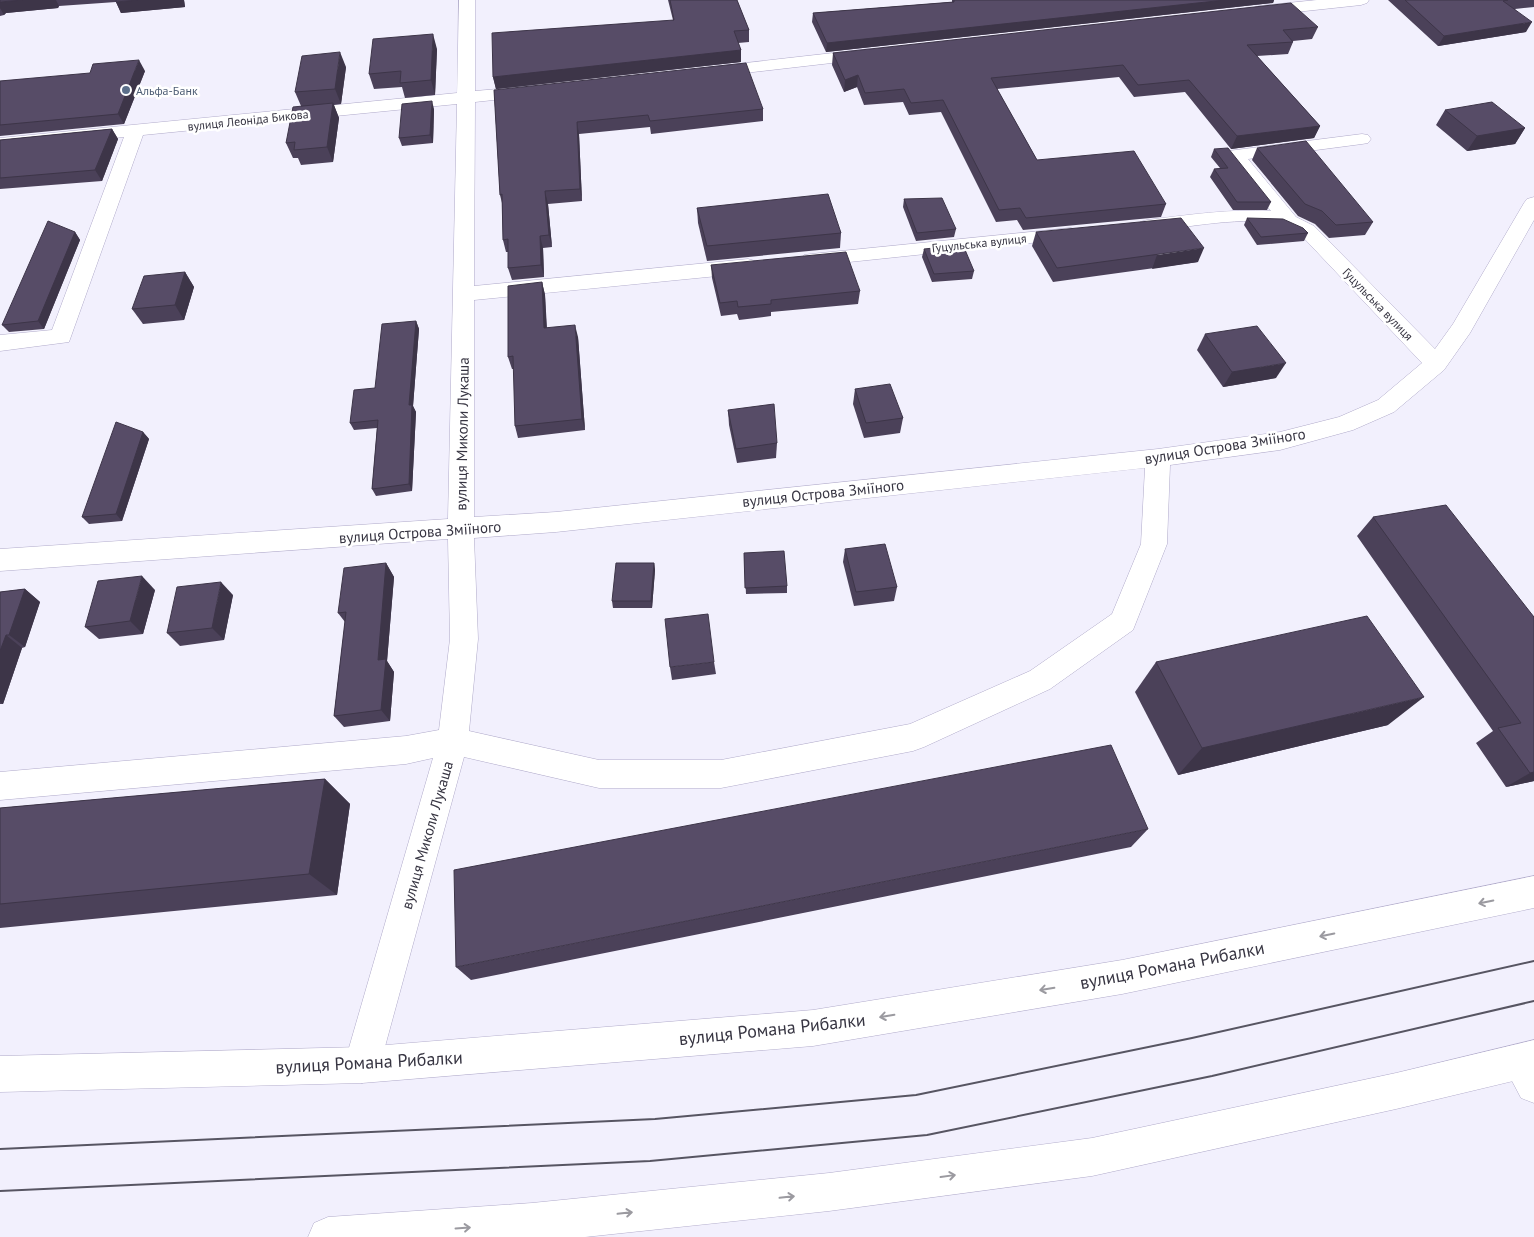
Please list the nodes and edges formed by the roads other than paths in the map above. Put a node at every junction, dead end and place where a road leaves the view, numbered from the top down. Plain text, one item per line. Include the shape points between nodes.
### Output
1 (467, 0) edge
2 (1362, 0) edge
3 (1241, 13) edge
4 (882, 53) edge
5 (694, 74) edge
6 (545, 90) edge
7 (465, 99) junction
8 (135, 131) junction
9 (1362, 139) dead end
10 (0, 144) edge
11 (1534, 203) edge
12 (1288, 220) junction
13 (1128, 228) edge
14 (1089, 232) edge
15 (464, 294) junction
16 (0, 343) edge
17 (1436, 364) junction
18 (1158, 458) junction
19 (461, 530) junction
20 (0, 560) edge
21 (454, 741) junction
22 (0, 786) edge
23 (1534, 892) edge
24 (362, 1065) junction
25 (1529, 1068) edge
26 (0, 1074) edge
27 (328, 1237) edge

1 - 7 street, вулиця Миколи Лукаша
2 - 3 street
4 - 5 street
6 - 7 street, вулиця Леоніда Бикова
7 - 8 street, вулиця Леоніда Бикова
7 - 15 street, вулиця Миколи Лукаша
8 - 10 street, вулиця Леоніда Бикова
8 - 16 street via 61,337
9 - 12 street via 1235,154
11 - 17 street, вулиця Острова Зміїного via 1462,328
12 - 13 street, Гуцульська вулиця via 1228,218
12 - 17 street, Гуцульська вулиця via 1307,230
14 - 15 street, Гуцульська вулиця
15 - 19 street, вулиця Миколи Лукаша
17 - 18 street, вулиця Острова Зміїного via 1386,406 1345,424 1280,441
18 - 19 street, вулиця Острова Зміїного
18 - 21 street via 1154,544 1122,622 1040,680 913,737 721,774 599,774
19 - 20 street, вулиця Острова Зміїного
19 - 21 street, вулиця Миколи Лукаша via 464,639
21 - 22 street via 406,750
21 - 24 street, вулиця Миколи Лукаша
23 -> 24 street, вулиця Романа Рибалки via 1122,977 813,1028
24 - 26 street, вулиця Романа Рибалки
27 -> 25 street via 532,1223 809,1194 1092,1157 1396,1092

